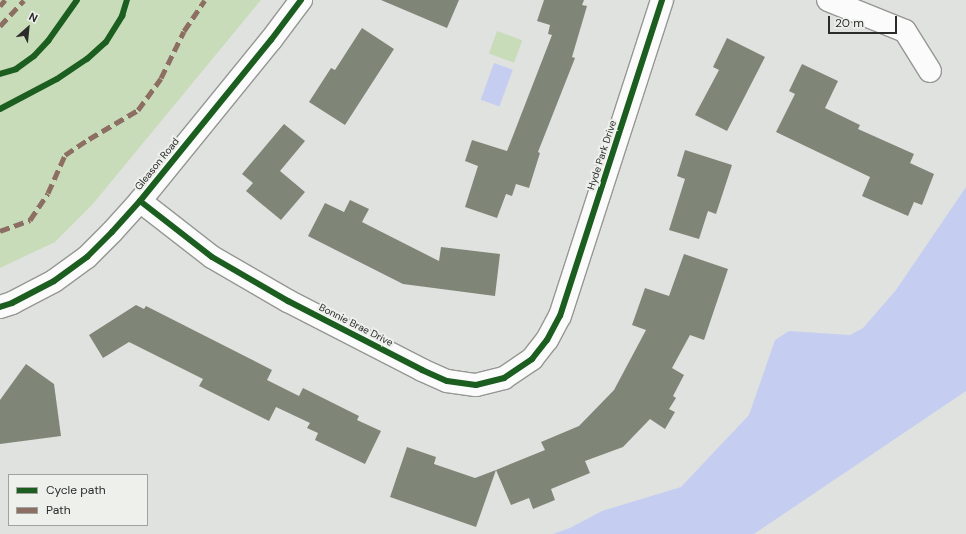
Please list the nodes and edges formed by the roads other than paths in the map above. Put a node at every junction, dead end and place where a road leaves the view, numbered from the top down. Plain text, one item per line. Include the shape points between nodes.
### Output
1 (301, 0) edge
2 (662, 0) edge
3 (828, 0) edge
4 (930, 71) dead end
5 (140, 201) junction
6 (0, 307) edge
7 (560, 316) joint

1 - 5 street, Gleason Road
2 - 7 street, Hyde Park Drive
3 - 4 street via 905,31
5 - 6 street, Gleason Road via 87,257 54,281
5 - 7 street, Bonnie Brae Drive via 212,257 288,301 447,381 476,385 504,378 532,359 547,340

